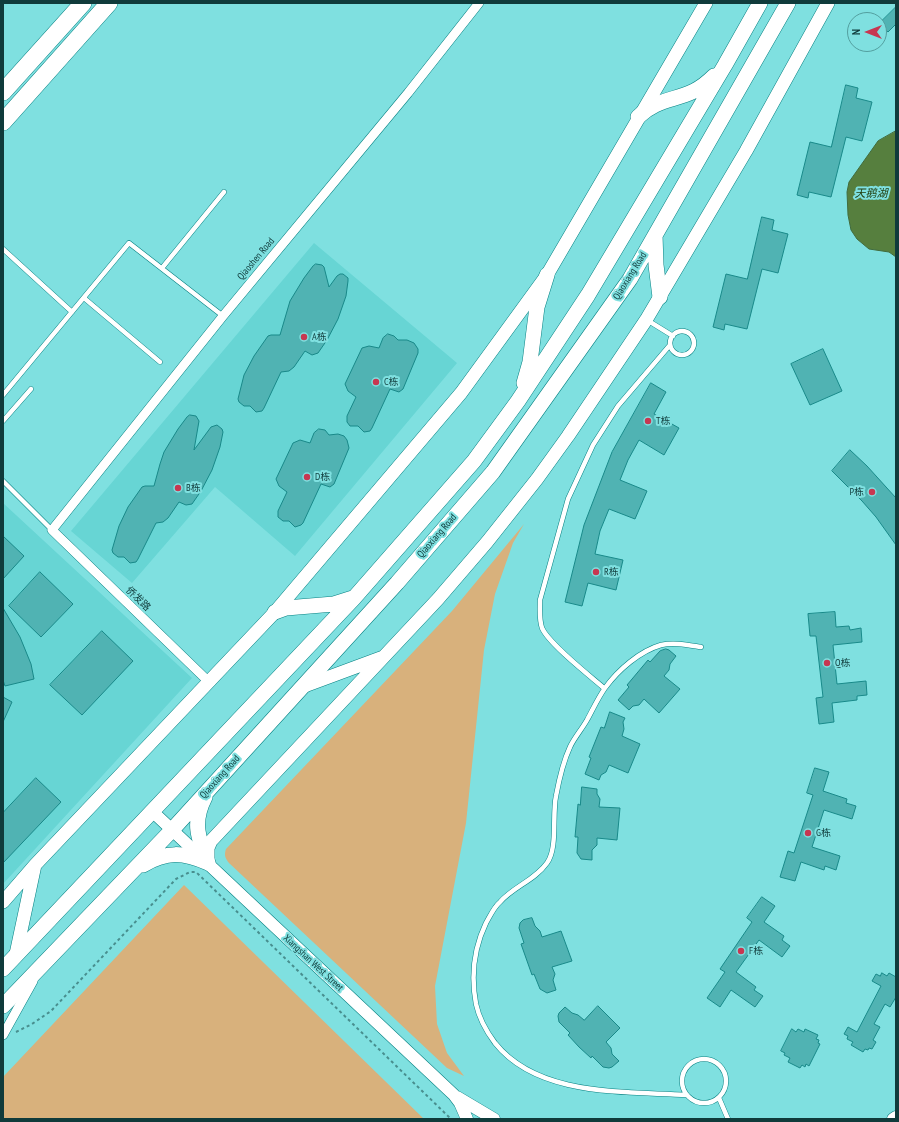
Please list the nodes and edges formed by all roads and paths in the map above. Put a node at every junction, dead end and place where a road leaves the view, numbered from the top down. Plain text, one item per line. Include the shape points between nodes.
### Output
1 (83, 3) edge
2 (110, 3) edge
3 (479, 3) edge
4 (706, 3) edge
5 (760, 3) edge
6 (763, 3) edge
7 (828, 3) edge
8 (786, 6) edge
9 (725, 65) junction
10 (3, 92) edge
11 (638, 117) junction
12 (3, 122) edge
13 (224, 192) dead end
14 (655, 234) junction
15 (3, 249) edge
16 (162, 268) junction
17 (547, 275) junction
18 (660, 297) junction
19 (84, 298) junction
20 (72, 312) junction
21 (222, 316) junction
22 (646, 320) junction
23 (673, 336) junction
24 (670, 345) junction
25 (160, 362) dead end
26 (31, 389) dead end
27 (3, 395) edge
28 (518, 402) junction
29 (3, 421) edge
30 (3, 481) edge
31 (52, 530) junction
32 (354, 598) junction
33 (275, 612) junction
34 (701, 647) dead end
35 (386, 656) junction
36 (209, 682) junction
37 (302, 687) junction
38 (604, 688) junction
39 (226, 733) junction
40 (244, 750) junction
41 (208, 790) junction
42 (152, 812) junction
43 (172, 830) junction
44 (208, 863) junction
45 (35, 865) junction
46 (131, 872) junction
47 (3, 900) edge
48 (16, 954) junction
49 (40, 967) junction
50 (3, 969) edge
51 (3, 1006) edge
52 (15, 1032) dead end
53 (3, 1035) edge
54 (454, 1095) junction
55 (687, 1095) junction
56 (718, 1098) junction
57 (896, 1116) edge
58 (451, 1119) edge
59 (468, 1119) edge
60 (494, 1119) edge
61 (728, 1119) edge
62 (893, 1119) edge

1 - 10 highway
2 - 12 highway
3 - 21 street, Qiaoshen Road via 408,93
4 - 11 main road
5 - 9 main road
6 - 8 main road
7 - 18 main road via 746,151
8 - 14 main road, Qiaoxiang Road
9 - 11 main road via 696,90 656,104
9 - 28 main road via 588,295
11 - 17 main road
13 - 16 lane
14 - 18 main road
14 - 37 main road, Qiaoxiang Road via 630,279 493,472
15 - 20 lane
16 - 19 lane via 129,243
16 - 21 lane
17 - 28 main road via 537,307 530,362
17 - 33 main road via 461,393
18 - 22 main road
19 - 20 lane
19 - 25 lane
20 - 27 lane
21 - 31 street, Qiaoshen Road
22 - 23 lane
22 - 35 main road via 590,406 537,479 443,594
23 - 24 lane
23 - 24 lane via 678,332 685,332 692,336 694,346 689,353 680,355 674,352
24 - 38 lane via 618,406 593,445 568,499 540,600 539,616 543,629 568,656
26 - 29 lane
28 - 32 main road via 474,461
30 - 31 lane
31 - 36 street, 侨发路
32 - 33 main road via 334,604 286,608
32 - 39 main road
33 - 36 main road
34 - 38 lane via 680,643 662,645 646,652 623,668
35 - 37 main road
35 - 44 main road via 211,841 208,848
36 - 45 main road
37 - 40 main road, Qiaoxiang Road
38 - 55 lane via 570,747 561,774 555,798 552,851 547,863 499,902 478,942 474,992 478,1013 487,1033 503,1053 527,1071 552,1081 585,1088
39 - 40 main road
39 - 42 main road
40 - 41 main road, Qiaoxiang Road
41 - 43 main road, Qiaoxiang Road
41 - 44 main road via 200,806 197,824
42 - 43 street, Xiangshan West Street
42 - 48 main road
43 - 44 street, Xiangshan West Street
43 - 46 main road, Qiaoxiang Road
44 - 46 main road via 176,854 160,857
44 - 54 street, Xiangshan West Street
45 - 47 main road
45 - 48 main road
46 - 49 main road, Qiaoxiang Road
48 - 50 main road
49 - 51 main road, Qiaoxiang Road
49 - 53 street
52 - 58 path via 52,1011 176,879 196,872
54 - 59 street, Xiangshan West Street
54 - 60 street
55 - 56 lane via 700,1103 708,1103
55 - 56 lane via 682,1085 686,1069 692,1063 706,1059 717,1063 724,1073 726,1086
56 - 61 lane
57 - 62 street

